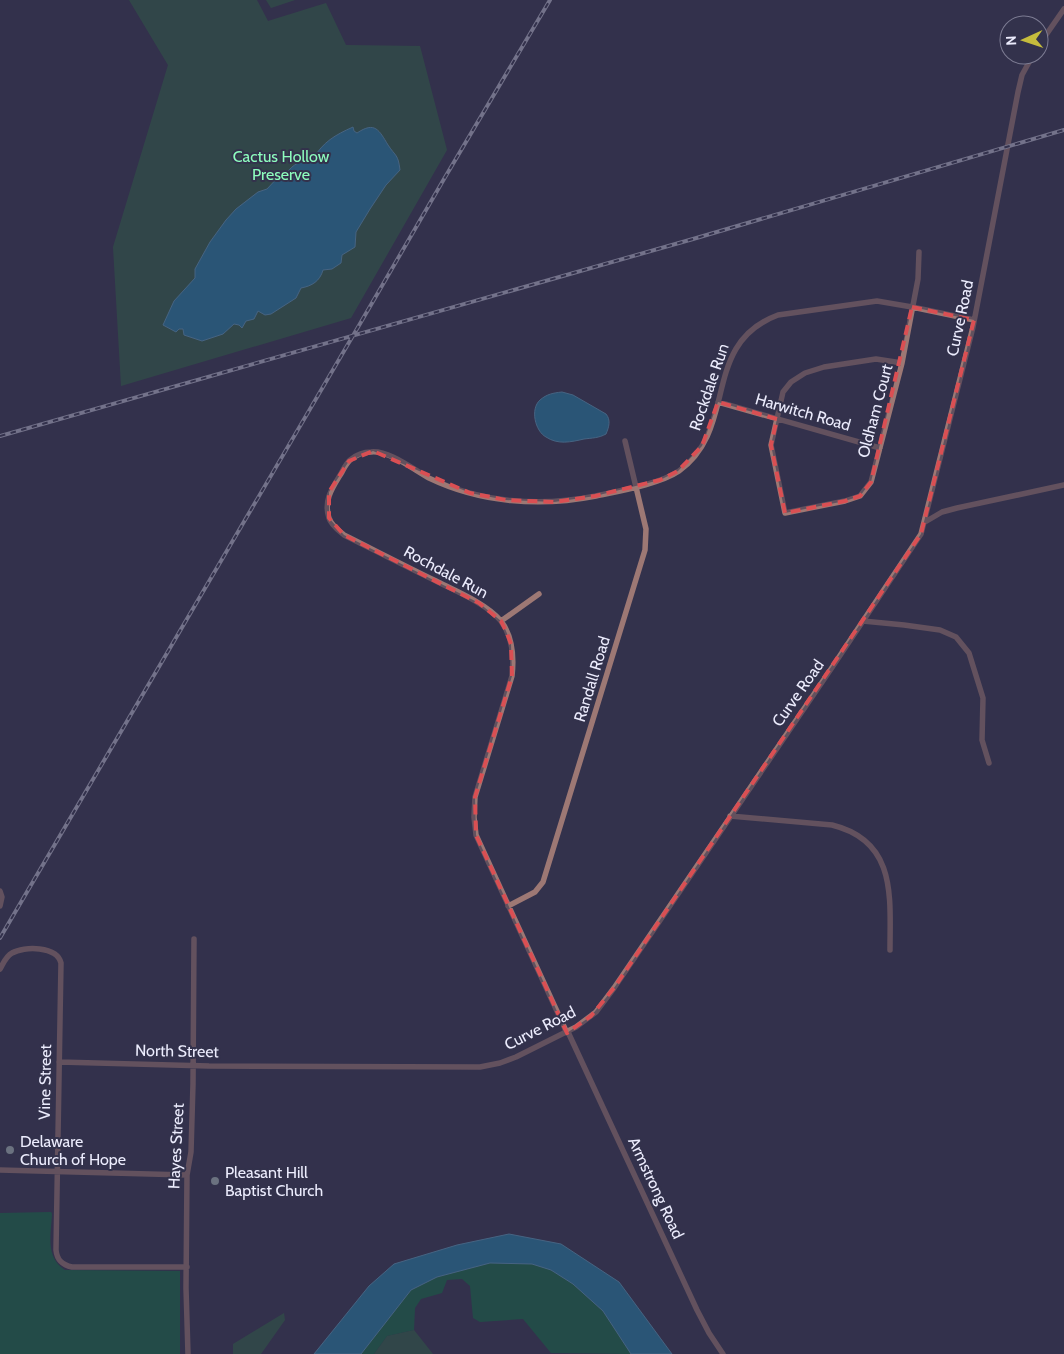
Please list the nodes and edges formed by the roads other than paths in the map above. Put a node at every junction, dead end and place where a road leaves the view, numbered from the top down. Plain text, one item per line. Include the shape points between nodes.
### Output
1 (1064, 9) edge
2 (1049, 31) edge
3 (1028, 65) edge
4 (918, 252) dead end
5 (912, 306) junction
6 (974, 320) junction
7 (902, 364) junction
8 (718, 402) junction
9 (777, 419) junction
10 (625, 441) dead end
11 (880, 448) junction
12 (1064, 485) edge
13 (636, 486) junction
14 (595, 496) joint
15 (925, 522) junction
16 (539, 594) dead end
17 (501, 621) junction
18 (863, 621) junction
19 (989, 763) dead end
20 (730, 816) junction
21 (0, 891) edge
22 (0, 906) edge
23 (508, 906) junction
24 (194, 939) dead end
25 (890, 950) dead end
26 (0, 969) edge
27 (567, 1032) junction
28 (59, 1062) junction
29 (193, 1065) junction
30 (294, 1066) joint
31 (0, 1170) edge
32 (58, 1172) junction
33 (187, 1175) junction
34 (187, 1267) junction
35 (188, 1354) edge
36 (723, 1354) edge

1 - 2 street
3 - 6 street, Curve Road via 1018,92
4 - 5 street, Oldham Court via 918,278
5 - 6 street, Rockdale Run
5 - 7 street, Oldham Court
5 - 8 street, Rockdale Run via 877,301 778,315 767,320 750,331 736,347
6 - 15 street, Curve Road
7 - 9 street via 876,359 805,373 783,392
7 - 11 street, Oldham Court
8 - 9 street, Harwitch Road
8 - 13 street, Rockdale Run via 708,436 691,460 669,476
9 - 11 street, Harwitch Road
9 - 11 street, Oldham Court via 771,446 785,513 860,496 871,482
10 - 13 street, Randall Road
12 - 15 street via 957,508
13 - 14 street, Rockdale Run
13 - 23 street, Randall Road via 647,539 636,583 543,882 535,892
14 - 17 street, Rochdale Run via 554,502 506,500 470,493 373,451 349,461 329,492 329,518 335,528 479,603
15 - 18 street, Curve Road via 921,534
16 - 17 street
17 - 23 street, Rochdale Run via 511,644 512,676 475,797 474,817 476,835
18 - 19 street via 940,630 956,637 969,653 983,698 982,740
18 - 20 street, Curve Road
20 - 25 street via 832,825 861,837 876,853 886,872 890,892
20 - 27 street, Curve Road via 603,1003 584,1022
21 - 22 street
23 - 27 street, Rochdale Run
24 - 29 street, Hayes Street
26 - 28 street, Vine Street via 12,953 22,950 54,953 60,959
27 - 30 street, Curve Road via 516,1057 481,1067
27 - 36 street, Armstrong Road via 697,1310
28 - 29 street, North Street
28 - 32 street, Vine Street
29 - 30 street, North Street
29 - 33 street, Hayes Street via 191,1152
31 - 32 street
32 - 33 street
32 - 34 street, Vine Street via 56,1250 60,1262 72,1267
33 - 34 street, Hayes Street
34 - 35 street, Hayes Street

